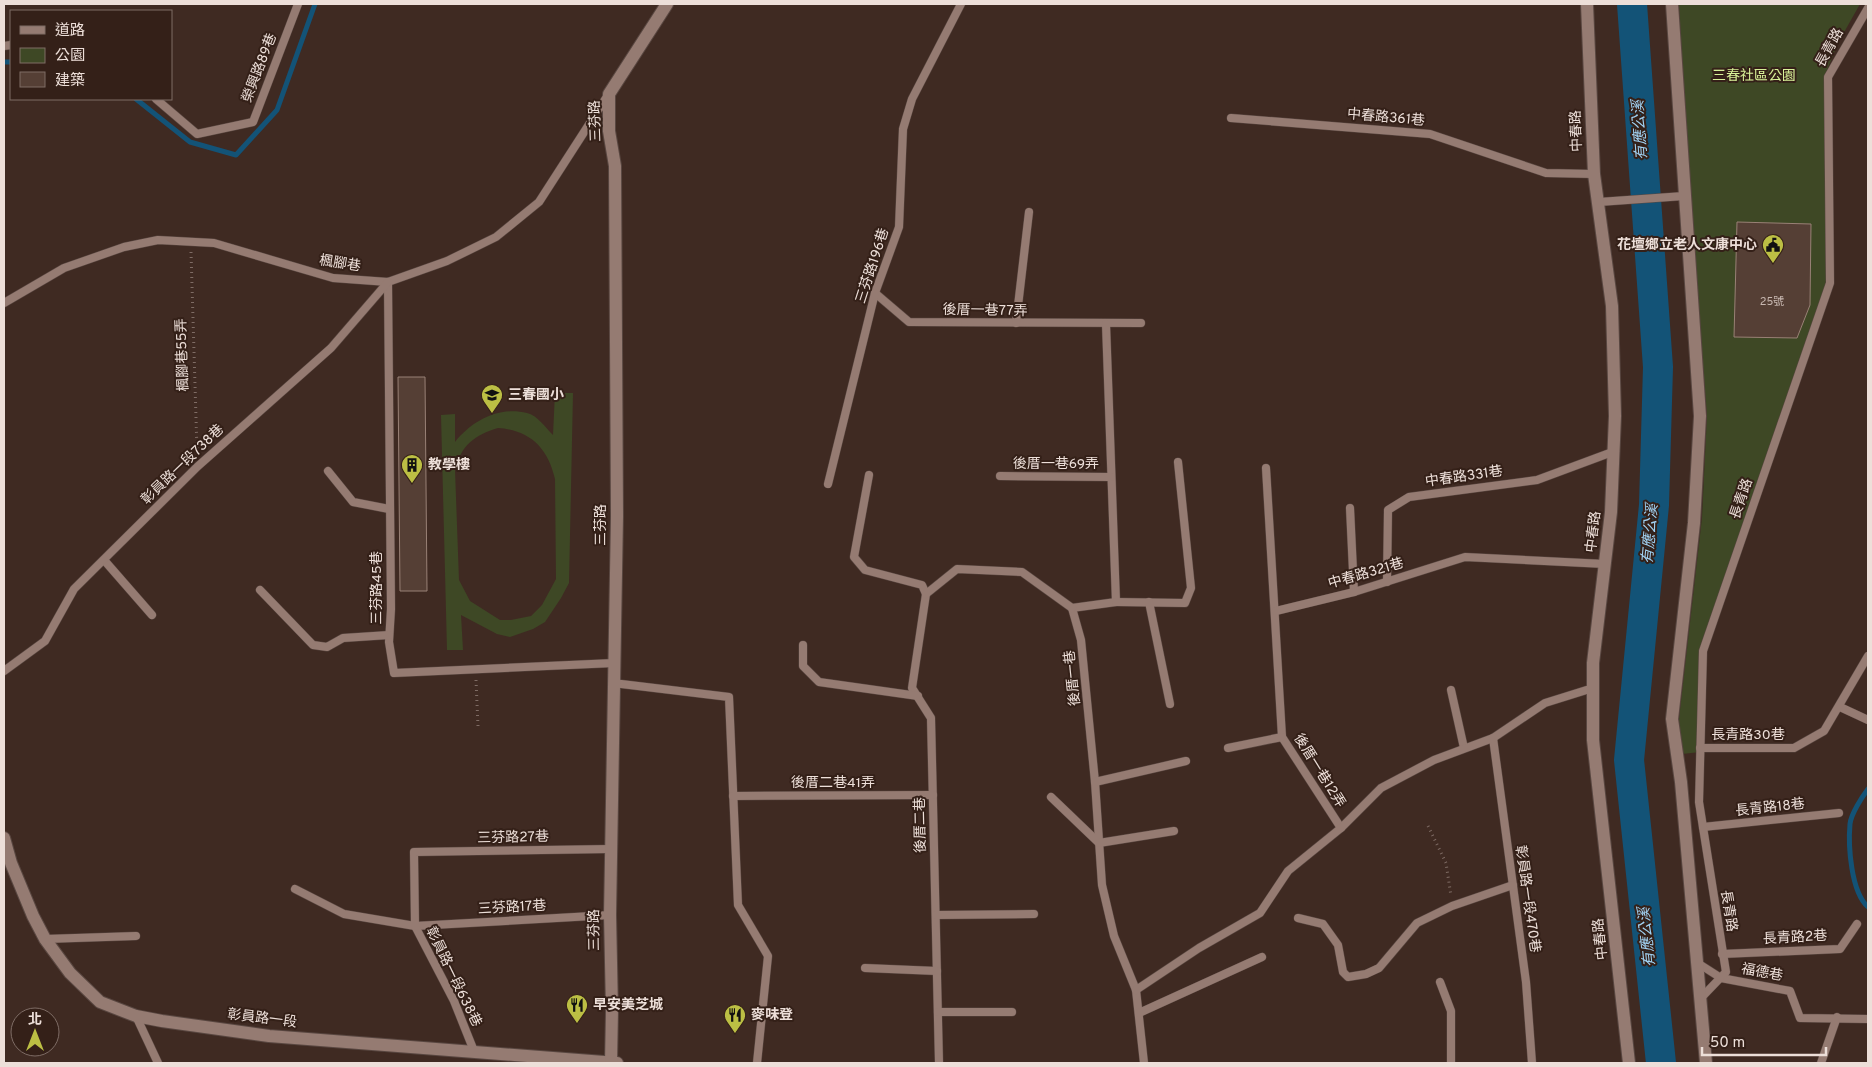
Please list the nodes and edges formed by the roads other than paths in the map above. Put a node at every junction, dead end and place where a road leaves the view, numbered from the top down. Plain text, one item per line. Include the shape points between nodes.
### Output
1 (298, 4) edge
2 (667, 4) edge
3 (961, 4) edge
4 (1587, 4) edge
5 (1672, 4) edge
6 (1868, 8) edge
7 (609, 94) junction
8 (157, 100) edge
9 (1231, 118) dead end
10 (1594, 174) junction
11 (1684, 196) junction
12 (1599, 202) junction
13 (1029, 212) dead end
14 (388, 282) junction
15 (875, 293) junction
16 (4, 303) edge
17 (1016, 323) junction
18 (1141, 323) dead end
19 (1106, 324) junction
20 (1615, 450) junction
21 (1178, 462) dead end
22 (1266, 468) dead end
23 (328, 471) dead end
24 (869, 475) dead end
25 (1000, 476) dead end
26 (1111, 477) junction
27 (828, 484) dead end
28 (1350, 508) dead end
29 (389, 509) junction
30 (104, 560) junction
31 (1605, 564) junction
32 (1387, 582) junction
33 (260, 590) dead end
34 (1354, 592) junction
35 (926, 594) junction
36 (1116, 602) junction
37 (1149, 602) junction
38 (1072, 608) junction
39 (1276, 611) junction
40 (152, 615) dead end
41 (389, 635) junction
42 (804, 645) dead end
43 (1868, 656) edge
44 (614, 664) junction
45 (4, 671) edge
46 (614, 683) junction
47 (1593, 688) junction
48 (1451, 690) dead end
49 (918, 696) junction
50 (1170, 704) dead end
51 (1840, 707) junction
52 (1868, 720) edge
53 (1282, 736) junction
54 (1493, 738) junction
55 (1228, 748) dead end
56 (1464, 748) junction
57 (1700, 748) junction
58 (1186, 761) dead end
59 (1095, 782) junction
60 (933, 794) junction
61 (733, 796) junction
62 (1050, 797) dead end
63 (1839, 813) dead end
64 (1703, 827) junction
65 (1341, 828) junction
66 (1174, 831) dead end
67 (4, 838) edge
68 (1099, 843) junction
69 (611, 849) junction
70 (414, 852) joint
71 (1513, 885) junction
72 (295, 889) dead end
73 (936, 914) junction
74 (1034, 914) dead end
75 (610, 915) junction
76 (1298, 918) dead end
77 (1857, 924) dead end
78 (415, 926) junction
79 (136, 936) dead end
80 (45, 939) junction
81 (1722, 954) junction
82 (1262, 957) dead end
83 (1696, 962) junction
84 (865, 968) dead end
85 (937, 971) junction
86 (1720, 978) junction
87 (1440, 982) dead end
88 (1136, 990) junction
89 (1700, 1000) junction
90 (938, 1012) junction
91 (1012, 1012) dead end
92 (1139, 1013) junction
93 (136, 1016) junction
94 (1837, 1017) junction
95 (1868, 1019) edge
96 (474, 1050) junction
97 (158, 1063) edge
98 (610, 1063) edge
99 (617, 1063) edge
100 (756, 1063) edge
101 (939, 1063) edge
102 (1144, 1063) edge
103 (1451, 1063) edge
104 (1532, 1063) edge
105 (1629, 1063) edge
106 (1706, 1063) edge
107 (1821, 1063) edge

1 - 8 lane, 榮興路89巷 via 253,122 197,134
2 - 7 street, 三芬路
3 - 15 lane, 三芬路196巷 via 907,114 903,129 899,227
4 - 10 street, 中春路
5 - 11 street
6 - 57 lane, 長青路 via 1828,78 1830,283 1703,651
7 - 14 lane, 楓腳巷 via 539,202 496,237 447,261
7 - 44 street, 三芬路 via 609,131 615,166 617,516
9 - 10 lane, 中春路361巷 via 1430,134 1546,173
10 - 12 street, 中春路
11 - 12 lane
11 - 83 street via 1700,416 1694,522 1672,719 1681,782
12 - 20 street, 中春路 via 1612,306
13 - 17 lane
14 - 16 lane, 楓腳巷 via 333,278 214,243 158,240 124,247 64,268
14 - 29 lane, 三芬路45巷
14 - 30 lane, 彰員路一段738巷 via 331,348 197,467
15 - 17 lane, 後厝一巷77弄 via 909,322
15 - 27 lane, 三芬路196巷
17 - 19 lane, 後厝一巷77弄
18 - 19 lane, 後厝一巷77弄
19 - 26 lane
20 - 31 street, 中春路
20 - 32 lane, 中春路331巷 via 1536,480 1409,497 1388,510
21 - 37 lane via 1191,588 1185,603
22 - 39 lane
23 - 29 lane via 353,502
24 - 35 lane via 854,557 865,570 922,585
25 - 26 lane, 後厝一巷69弄
26 - 36 lane
28 - 34 lane
29 - 41 lane, 三芬路45巷
30 - 40 lane
30 - 45 lane, 彰員路一段738巷 via 74,589 45,642
31 - 32 lane, 中春路321巷 via 1465,557
31 - 47 street, 中春路
32 - 34 lane, 中春路321巷
33 - 41 lane via 313,645 327,647 343,638
34 - 39 lane, 中春路321巷
35 - 38 lane via 957,569 1022,572
35 - 49 lane, 後厝二巷 via 912,688
36 - 37 lane
36 - 38 lane
37 - 50 lane
38 - 59 lane, 後厝一巷 via 1081,640
39 - 53 lane, 後厝一巷12弄
41 - 44 lane, 三芬路45巷 via 394,673
42 - 49 lane via 803,666 819,682
43 - 51 lane, 長青路30巷
44 - 46 street, 三芬路
46 - 61 lane via 729,697
46 - 69 street, 三芬路
47 - 54 lane via 1545,703
47 - 105 street, 中春路 via 1593,740
48 - 56 lane
49 - 60 lane, 後厝二巷 via 931,718
51 - 52 lane
51 - 57 lane, 長青路30巷 via 1824,731 1794,748
53 - 55 lane
53 - 65 lane, 後厝一巷12弄
54 - 56 lane
54 - 71 lane, 彰員路一段470巷
56 - 65 lane via 1381,788
57 - 64 lane, 長青路 via 1699,802
58 - 59 lane
59 - 68 lane, 後厝一巷
60 - 61 lane, 後厝二巷41弄
60 - 73 lane, 後厝二巷
61 - 100 lane via 738,905 768,956
62 - 68 lane
63 - 64 lane, 長青路18巷
64 - 81 lane, 長青路
65 - 88 lane, 後厝一巷12弄 via 1288,871 1260,913
66 - 68 lane
67 - 80 street, 彰員路一段 via 29,907
68 - 88 lane, 後厝一巷 via 1102,885 1114,936
69 - 70 lane, 三芬路27巷
69 - 75 street, 三芬路
70 - 78 lane, 彰員路一段638巷
71 - 76 lane via 1417,922 1379,968 1348,977 1338,945 1322,924
71 - 104 lane, 彰員路一段470巷 via 1526,982
72 - 78 lane, 三芬路17巷 via 344,914
73 - 74 lane
73 - 85 lane, 後厝二巷
75 - 78 lane, 三芬路17巷
75 - 98 street, 三芬路
77 - 81 lane, 長青路2巷 via 1840,949
78 - 96 lane, 彰員路一段638巷 via 454,1001
79 - 80 lane
80 - 93 street, 彰員路一段 via 70,973 100,1002
81 - 86 lane, 長青路 via 1726,972
82 - 92 lane
83 - 86 lane, 福德巷
83 - 89 street
84 - 85 lane
85 - 90 lane, 後厝二巷
86 - 89 lane
86 - 94 lane, 福德巷 via 1790,991 1800,1018
87 - 103 lane via 1451,1011
88 - 92 lane, 後厝一巷
89 - 106 street
90 - 91 lane
90 - 101 lane, 後厝二巷
92 - 102 lane, 後厝一巷
93 - 96 street, 彰員路一段 via 269,1036
93 - 97 lane
94 - 95 lane, 福德巷
94 - 107 lane
96 - 98 street, 彰員路一段
98 - 99 street, 彰員路一段

